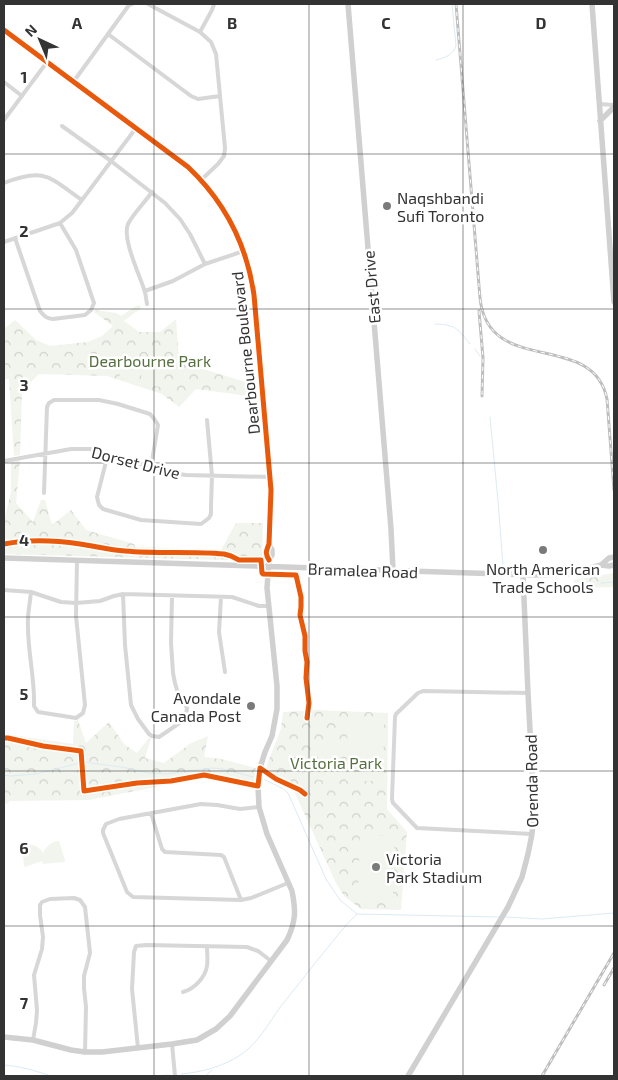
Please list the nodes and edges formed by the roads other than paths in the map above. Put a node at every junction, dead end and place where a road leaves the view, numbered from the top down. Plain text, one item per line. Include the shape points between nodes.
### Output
1 (132, 4) edge
2 (148, 4) edge
3 (214, 4) edge
4 (348, 4) edge
5 (592, 4) edge
6 (4, 30) edge
7 (200, 32) junction
8 (108, 34) junction
9 (47, 62) junction
10 (74, 81) junction
11 (4, 82) edge
12 (22, 96) junction
13 (220, 96) junction
14 (599, 104) junction
15 (614, 106) edge
16 (4, 120) edge
17 (600, 121) junction
18 (62, 126) dead end
19 (136, 128) junction
20 (111, 161) junction
21 (201, 180) junction
22 (4, 182) edge
23 (152, 192) junction
24 (82, 200) junction
25 (60, 223) junction
26 (15, 238) junction
27 (4, 242) edge
28 (244, 251) junction
29 (205, 264) junction
30 (145, 291) junction
31 (614, 302) edge
32 (147, 304) dead end
33 (207, 420) dead end
34 (45, 453) junction
35 (108, 454) junction
36 (4, 460) edge
37 (151, 468) junction
38 (212, 476) junction
39 (270, 477) junction
40 (44, 493) dead end
41 (614, 557) edge
42 (4, 558) edge
43 (77, 560) junction
44 (269, 563) junction
45 (601, 565) junction
46 (614, 565) edge
47 (393, 570) junction
48 (523, 575) junction
49 (4, 590) edge
50 (32, 592) junction
51 (123, 594) junction
52 (172, 596) junction
53 (220, 597) junction
54 (76, 603) junction
55 (269, 606) junction
56 (225, 672) dead end
57 (528, 693) junction
58 (258, 807) junction
59 (151, 813) junction
60 (532, 834) junction
61 (288, 883) junction
62 (241, 900) junction
63 (207, 946) junction
64 (271, 961) junction
65 (183, 992) dead end
66 (4, 1037) edge
67 (33, 1040) junction
68 (172, 1044) junction
69 (138, 1048) junction
70 (85, 1052) junction
71 (175, 1076) edge
72 (408, 1076) edge

1 - 8 street
2 - 7 street
3 - 7 street
4 - 47 street, East Drive
5 - 14 street
6 - 9 street, Dearbourne Boulevard
7 - 13 street via 211,42 216,54
8 - 10 street
8 - 13 street via 191,96 198,99
9 - 10 street, Dearbourne Boulevard
9 - 12 street
10 - 19 street, Dearbourne Boulevard
11 - 12 street
12 - 16 street
13 - 21 street via 224,156
14 - 15 street
14 - 17 street
15 - 17 street
17 - 31 street
18 - 20 street
19 - 20 street
19 - 21 street, Dearbourne Boulevard
20 - 23 street
20 - 24 street
21 - 28 street, Dearbourne Boulevard via 228,217
22 - 24 street via 20,176 42,175
23 - 29 street via 180,219
23 - 30 street via 127,230 132,256
24 - 25 street
25 - 26 street
25 - 26 street via 76,250 94,303 85,315 54,319 44,316
26 - 27 street
28 - 29 street
28 - 39 street, Dearbourne Boulevard via 254,295
29 - 30 street via 174,281
30 - 32 street
33 - 38 street
34 - 35 street, Dorset Drive via 90,449
34 - 36 street, Dorset Drive
34 - 37 street via 49,403 61,399 99,400 153,417 158,425
34 - 40 street
35 - 37 street, Dorset Drive
35 - 38 street via 97,493 99,505 141,520 205,522 211,514
37 - 38 street, Dorset Drive
38 - 39 street, Dorset Drive
39 - 44 street, Dearbourne Boulevard via 269,544 266,550
41 - 45 street, Bramalea Road
42 - 43 street, Bramalea Road
43 - 44 street, Bramalea Road
43 - 54 street
44 - 47 street, Bramalea Road
44 - 55 street, Dearbourne Boulevard
45 - 46 street, Bramalea Road
45 - 48 street, Bramalea Road via 568,574
47 - 48 street, Bramalea Road
48 - 57 street, Orenda Road
49 - 50 street
50 - 54 street via 61,602
50 - 54 street via 28,629 34,706 41,713 76,718 83,713
51 - 52 street
51 - 52 street via 124,645 131,705 146,731 156,737 184,720 188,711 173,673
51 - 54 street via 100,601
52 - 53 street
53 - 55 street
53 - 56 street via 219,632
55 - 58 street, Dearbourne Boulevard via 277,709 272,736 260,768
57 - 60 street, Orenda Road via 534,806
57 - 60 street via 418,693 395,716 392,799 417,828
58 - 59 street via 246,810 201,804
58 - 61 street, Dearbourne Boulevard
59 - 62 street via 162,850 224,857
59 - 62 street via 109,822 103,830 130,895 138,898
60 - 72 street, Orenda Road via 522,877 505,913
61 - 62 street
61 - 64 street, Dearbourne Boulevard via 294,900 295,919 287,940
63 - 64 street via 254,948
63 - 65 street via 204,974 194,988
63 - 69 street via 136,946 132,989
64 - 68 street, Dearbourne Boulevard via 230,1016 216,1029 198,1040
66 - 67 street, Dearbourne Boulevard
67 - 70 street, Dearbourne Boulevard
67 - 70 street via 37,1010 34,975 43,937 40,905 50,899 74,898 85,907 90,953 84,976
68 - 69 street, Dearbourne Boulevard
68 - 71 street
69 - 70 street, Dearbourne Boulevard

